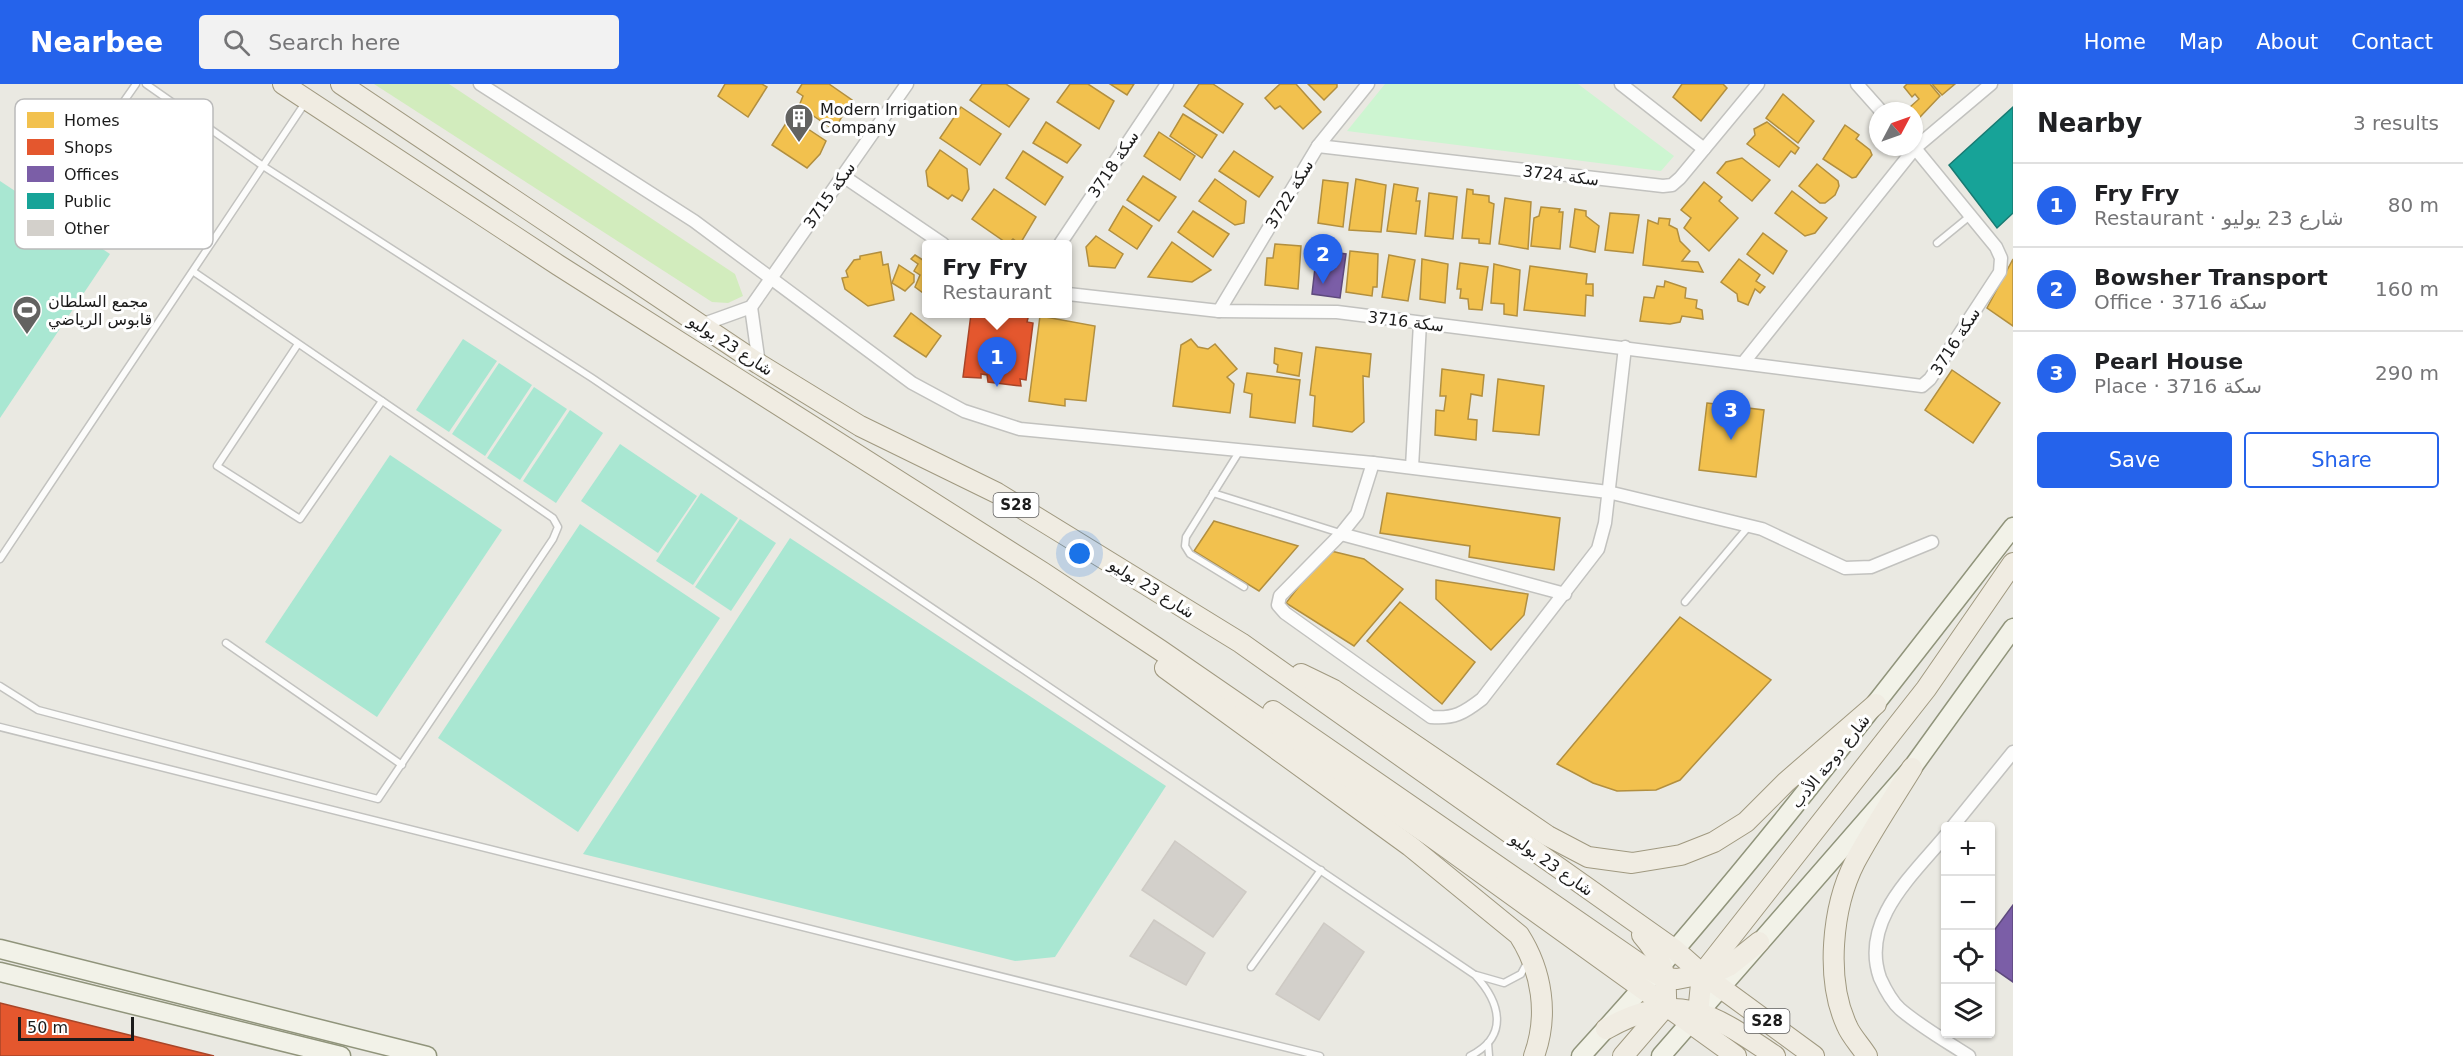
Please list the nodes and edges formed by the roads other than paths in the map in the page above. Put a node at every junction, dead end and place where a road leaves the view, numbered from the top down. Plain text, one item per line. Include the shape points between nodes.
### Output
1 (136, 84) edge
2 (146, 84) edge
3 (283, 84) edge
4 (341, 84) edge
5 (480, 84) edge
6 (907, 84) edge
7 (1167, 84) edge
8 (1368, 84) edge
9 (1621, 84) edge
10 (1758, 84) edge
11 (1857, 84) edge
12 (1991, 84) edge
13 (126, 99) edge
14 (167, 99) edge
15 (307, 100) junction
16 (1873, 102) edge
17 (213, 131) edge
18 (1923, 141) edge
19 (1318, 146) junction
20 (1704, 149) junction
21 (1908, 156) edge
22 (1921, 156) edge
23 (263, 166) junction
24 (843, 176) junction
25 (1970, 216) junction
26 (937, 240) edge
27 (1063, 240) edge
28 (213, 243) edge
29 (1937, 243) dead end
30 (209, 249) edge
31 (194, 272) junction
32 (772, 278) junction
33 (1072, 294) edge
34 (751, 307) junction
35 (1219, 311) junction
36 (1420, 322) junction
37 (701, 325) junction
38 (298, 344) junction
39 (1625, 348) junction
40 (1744, 362) junction
41 (759, 364) junction
42 (382, 401) junction
43 (1239, 452) junction
44 (1373, 463) junction
45 (1412, 467) junction
46 (1608, 492) junction
47 (1213, 493) junction
48 (1749, 525) junction
49 (2013, 527) edge
50 (1341, 534) junction
51 (1932, 542) dead end
52 (0, 559) edge
53 (2013, 563) edge
54 (1042, 572) junction
55 (1244, 587) dead end
56 (1564, 594) junction
57 (1685, 602) dead end
58 (2013, 628) edge
59 (226, 643) dead end
60 (1241, 644) junction
61 (0, 686) edge
62 (1876, 704) junction
63 (0, 727) edge
64 (2013, 753) edge
65 (402, 765) junction
66 (1912, 768) junction
67 (1956, 822) edge
68 (1941, 841) edge
69 (1321, 870) junction
70 (1626, 916) junction
71 (1760, 942) junction
72 (0, 949) edge
73 (1675, 950) junction
74 (1532, 954) junction
75 (1251, 967) dead end
76 (0, 972) edge
77 (1661, 972) junction
78 (1702, 974) junction
79 (1475, 975) junction
80 (1720, 987) junction
81 (1641, 989) junction
82 (1666, 1006) junction
83 (1695, 1018) junction
84 (1606, 1029) junction
85 (1488, 1043) junction
86 (341, 1056) edge
87 (428, 1056) edge
88 (1320, 1056) edge
89 (1470, 1056) edge
90 (1489, 1056) edge
91 (1534, 1056) edge
92 (1581, 1056) edge
93 (1623, 1056) edge
94 (1660, 1056) edge
95 (1736, 1056) edge
96 (1775, 1056) edge
97 (1814, 1056) edge
98 (1867, 1056) edge
99 (1969, 1056) edge

1 - 13 lane
2 - 14 lane
3 - 15 main road, شارع 23 يوليو / S28
4 - 37 main road, شارع 23 يوليو / S28
5 - 32 street via 694,221
6 - 24 street, سكة 3715
7 - 27 street, سكة 3718
8 - 19 street, سكة 3722
9 - 20 street
10 - 20 street, سكة 3724
11 - 16 street
12 - 18 street
15 - 23 lane
15 - 54 main road, شارع 23 يوليو / S28
17 - 23 lane
19 - 20 street, سكة 3724 via 1655,187 1672,185
19 - 35 street, سكة 3722
21 - 40 street
22 - 25 street, سكة 3716
23 - 28 lane
23 - 69 lane via 592,378
24 - 26 street
24 - 32 street, سكة 3715
25 - 29 lane
25 - 40 street, سكة 3716 via 1996,247 2001,258 2000,272 1926,383 1912,386
30 - 31 lane
31 - 38 lane
31 - 52 lane
32 - 34 street, سكة 3715
32 - 43 street via 912,383 964,411 1020,429
33 - 35 street, سكة 3716
34 - 37 street
34 - 41 street
35 - 36 street, سكة 3716 via 1337,312
36 - 39 street, سكة 3716
36 - 45 street
37 - 41 main road, شارع 23 يوليو / S28
38 - 42 lane
38 - 42 lane via 217,465 300,519
39 - 40 street, سكة 3716
39 - 46 street
41 - 60 main road, شارع 23 يوليو / S28 via 860,426 997,493
42 - 65 lane via 553,518 558,527
43 - 44 street
43 - 47 lane
44 - 45 street
44 - 50 street via 1357,513
45 - 46 street
46 - 48 street
46 - 56 street via 1598,549
47 - 50 lane
47 - 55 lane via 1186,537 1185,546 1190,554
48 - 51 street via 1832,564 1851,568 1871,567
48 - 57 lane
49 - 62 main road, شارع دوحة الأدب
50 - 56 street
50 - 56 street via 1281,596 1278,605 1431,717 1450,719 1482,699
53 - 78 main road via 1926,689
54 - 74 main road via 1189,686 1418,852 1496,914 1519,935
54 - 77 main road via 1203,666 1323,743
54 - 81 main road, شارع 23 يوليو / S28 via 1410,822
58 - 66 main road
59 - 65 lane
60 - 62 main road via 1334,690 1548,836 1588,857 1632,863 1681,855 1714,842 1746,822
60 - 70 main road, شارع 23 يوليو / S28
61 - 65 lane via 38,710 378,799
62 - 73 main road, شارع دوحة الأدب
63 - 88 lane
64 - 67 street
66 - 71 main road
66 - 98 main road via 1854,864 1841,902 1832,962 1835,987 1847,1026
68 - 99 street via 1880,921 1876,967 1884,989 1899,1008
69 - 75 lane
69 - 79 lane
70 - 73 main road, شارع 23 يوليو / S28
70 - 77 main road via 1658,953
71 - 78 main road via 1729,966
71 - 80 main road
72 - 87 main road
73 - 77 main road, شارع دوحة الأدب
73 - 78 main road, شارع 23 يوليو / S28
74 - 79 lane via 1514,980 1494,982
74 - 91 main road via 1542,990 1541,1028
76 - 86 main road
77 - 78 main road
77 - 81 main road, شارع دوحة الأدب
77 - 82 main road
78 - 80 main road, شارع 23 يوليو / S28
78 - 83 main road
79 - 85 lane via 1494,998 1498,1013
80 - 83 main road
80 - 97 main road, شارع 23 يوليو / S28
81 - 82 main road, شارع 23 يوليو / S28
81 - 84 main road, شارع دوحة الأدب
82 - 83 main road, شارع 23 يوليو / S28
82 - 84 main road via 1630,1015
82 - 93 main road
83 - 94 main road
83 - 95 main road, S28 via 1715,1041
83 - 96 main road via 1722,1022
84 - 92 main road, شارع دوحة الأدب
85 - 89 lane
85 - 90 lane

